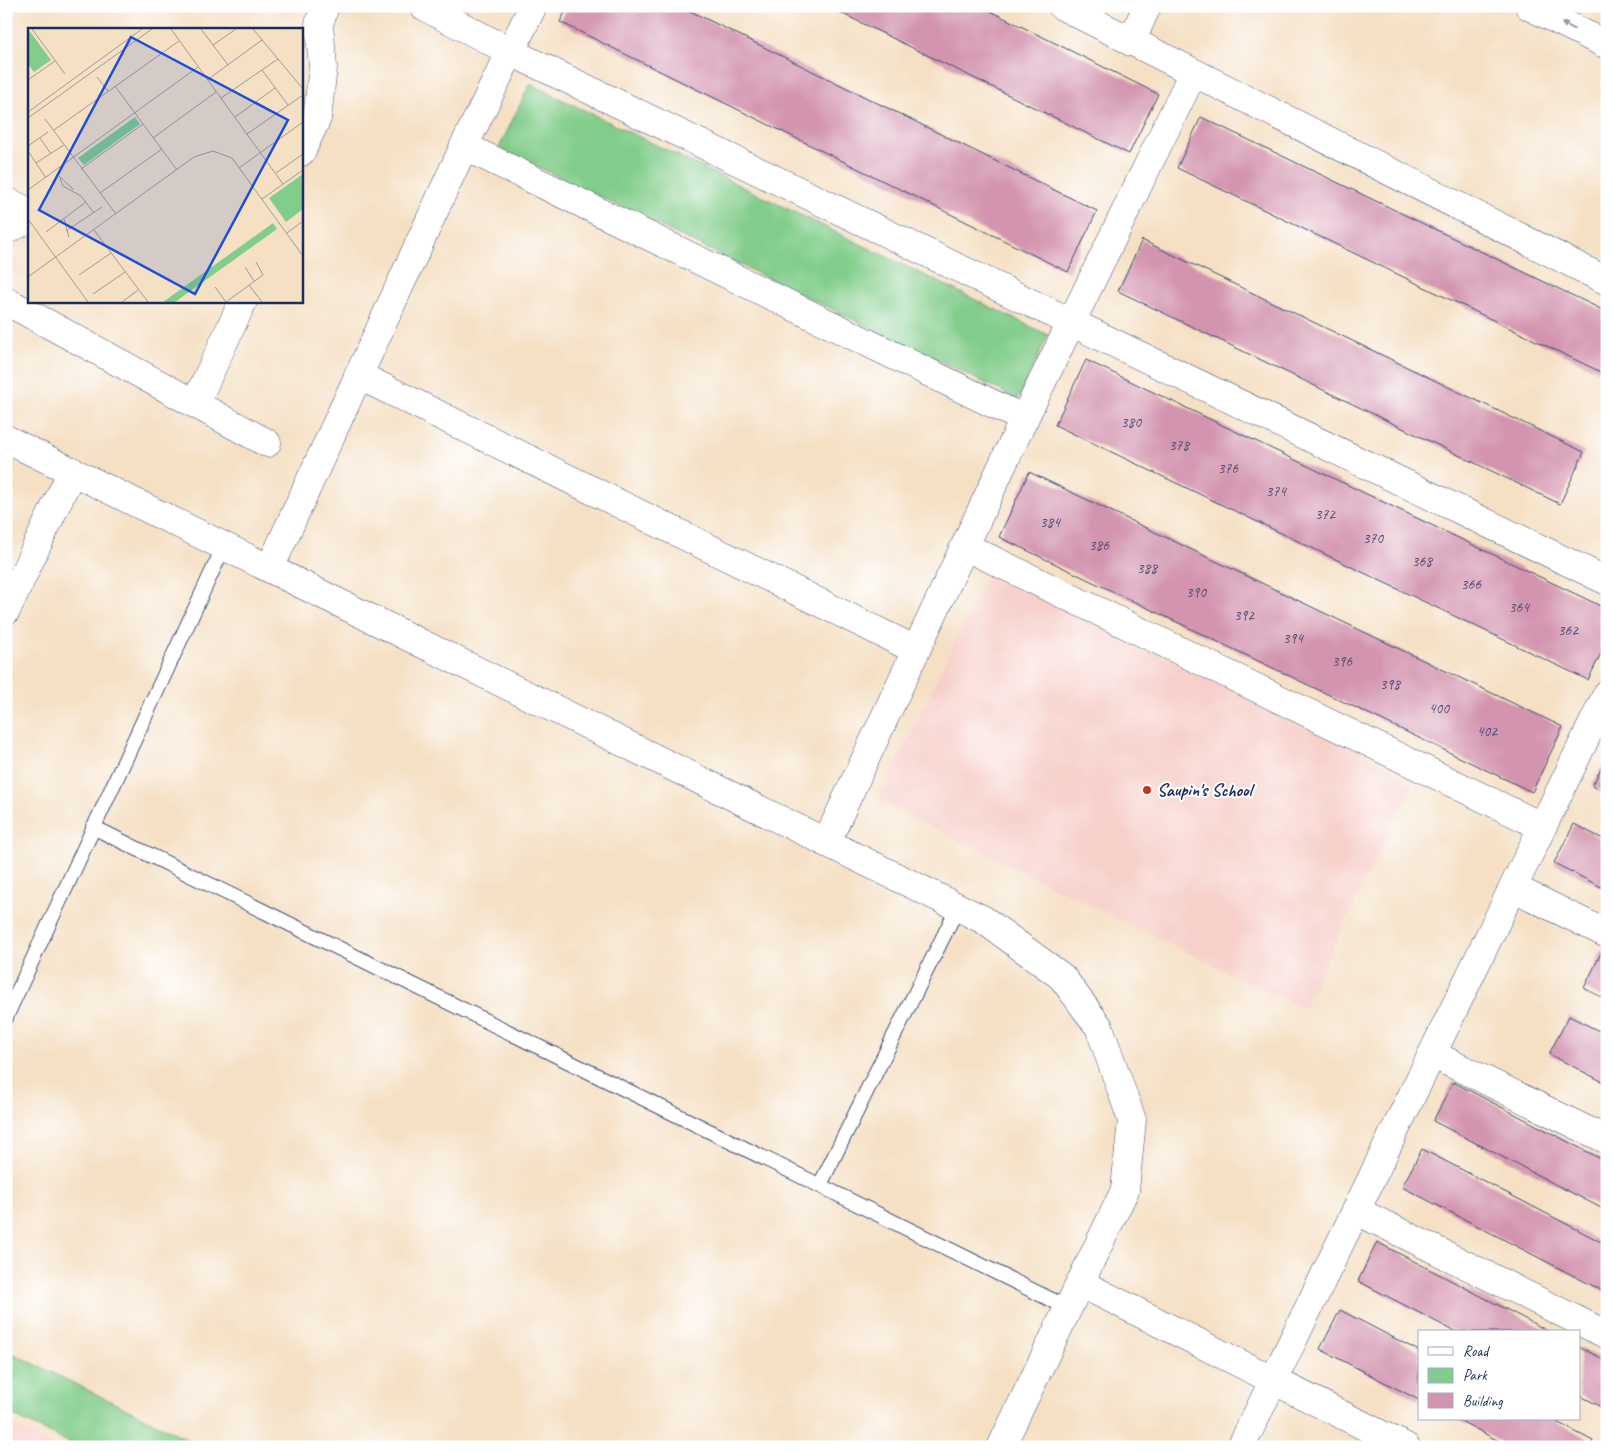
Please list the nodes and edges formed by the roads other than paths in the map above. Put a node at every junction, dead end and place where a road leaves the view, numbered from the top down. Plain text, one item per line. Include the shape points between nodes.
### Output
1 (423, 6) edge
2 (533, 6) edge
3 (1062, 6) edge
4 (1147, 6) edge
5 (1528, 6) edge
6 (315, 23) edge
7 (1132, 42) junction
8 (1607, 45) edge
9 (511, 52) junction
10 (1193, 73) junction
11 (464, 146) junction
12 (302, 150) edge
13 (6, 201) edge
14 (28, 212) edge
15 (28, 219) edge
16 (6, 230) edge
17 (1607, 281) edge
18 (6, 301) edge
19 (237, 303) edge
20 (1072, 323) junction
21 (358, 375) junction
22 (195, 404) junction
23 (1024, 419) junction
24 (6, 439) edge
25 (267, 443) dead end
26 (72, 471) junction
27 (224, 546) junction
28 (966, 547) junction
29 (270, 568) junction
30 (1607, 581) edge
31 (6, 611) edge
32 (916, 650) junction
33 (1604, 710) edge
34 (1541, 826) junction
35 (93, 827) junction
36 (826, 843) junction
37 (1514, 888) junction
38 (958, 907) junction
39 (1607, 934) edge
40 (6, 1018) edge
41 (1432, 1054) junction
42 (1607, 1140) edge
43 (820, 1185) junction
44 (1357, 1211) junction
45 (1080, 1283) junction
46 (1068, 1308) junction
47 (1607, 1335) edge
48 (1273, 1380) junction
49 (1001, 1447) edge
50 (1241, 1447) edge
51 (1406, 1447) edge

1 - 9 street
2 - 9 street
3 - 7 street
4 - 7 street
8 -> 5 street
6 - 12 street via 323,66 317,118
7 - 10 street
9 - 11 street
9 - 20 street
10 - 17 street
10 - 20 street
11 - 21 street
11 - 23 street
13 - 14 street
15 - 16 street
18 - 22 street
19 - 22 street
20 - 23 street
20 - 30 street
21 - 29 street
21 - 32 street
22 - 25 street
23 - 28 street
24 - 26 street
26 - 27 street
26 - 31 street
27 - 29 street
27 - 35 lane
28 - 32 street
28 - 34 street
29 - 36 street
32 - 36 street
33 - 34 street
34 - 37 street
35 - 40 lane
35 - 43 lane
36 - 38 street
37 - 39 street
37 - 41 street
38 - 43 lane
38 - 45 street via 984,920 1062,977 1099,1027 1132,1120 1125,1190
41 - 42 street
41 - 44 street
43 - 46 lane
44 - 47 street
44 - 48 street
45 - 46 street
45 - 48 street
46 - 49 street
48 - 50 street
48 - 51 street

